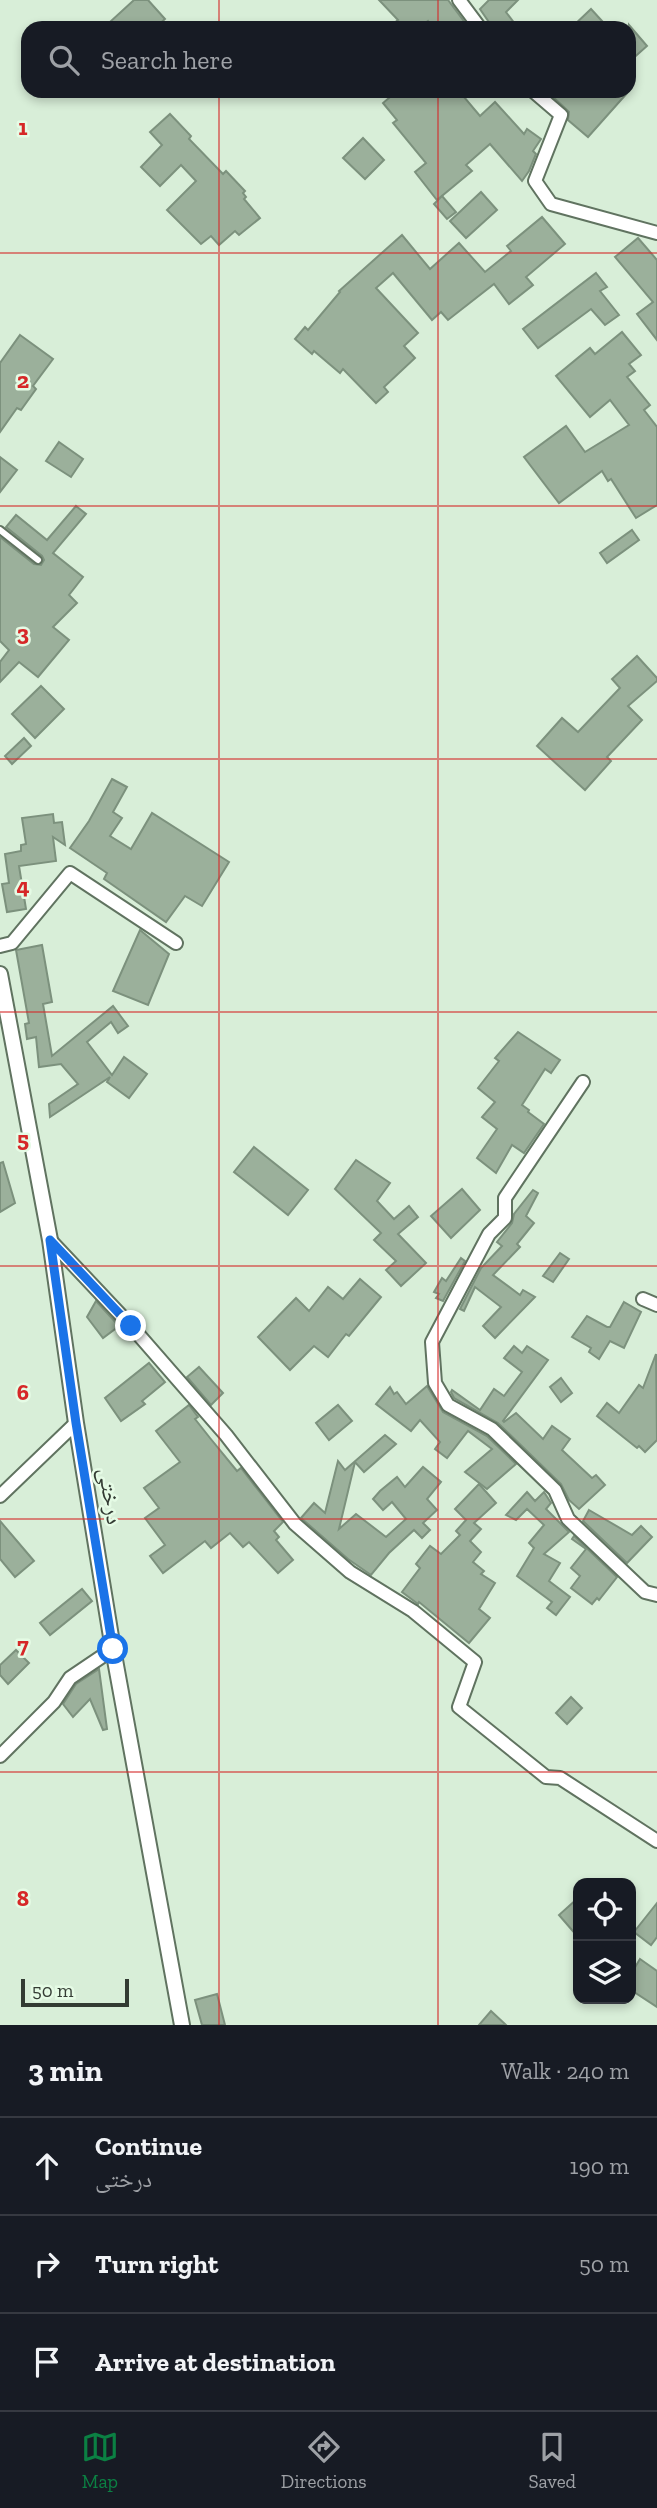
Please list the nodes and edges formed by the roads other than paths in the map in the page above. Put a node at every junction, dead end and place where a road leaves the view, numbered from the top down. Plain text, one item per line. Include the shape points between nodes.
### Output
1 (459, 0) edge
2 (475, 21) edge
3 (541, 98) edge
4 (657, 233) edge
5 (0, 530) edge
6 (38, 560) dead end
7 (176, 943) dead end
8 (0, 946) edge
9 (0, 976) edge
10 (583, 1082) dead end
11 (50, 1240) junction
12 (643, 1299) dead end
13 (657, 1305) edge
14 (76, 1423) junction
15 (0, 1496) edge
16 (657, 1595) edge
17 (113, 1649) junction
18 (0, 1756) edge
19 (657, 1841) edge
20 (182, 2025) edge

1 - 2 street
3 - 4 street via 561,115 535,181 551,204
5 - 6 lane
7 - 8 street via 70,873 12,943
9 - 11 street, درختی
10 - 16 street via 505,1198 505,1218 489,1234 432,1342 435,1383 448,1405 492,1429 555,1490 568,1519 645,1592
11 - 14 street, درختی
11 - 19 street via 226,1435 295,1524 349,1572 413,1611 475,1662 459,1707 546,1777 560,1778
12 - 13 street
14 - 15 street
14 - 17 street, درختی
17 - 18 street via 70,1678 54,1702
17 - 20 street, درختی

